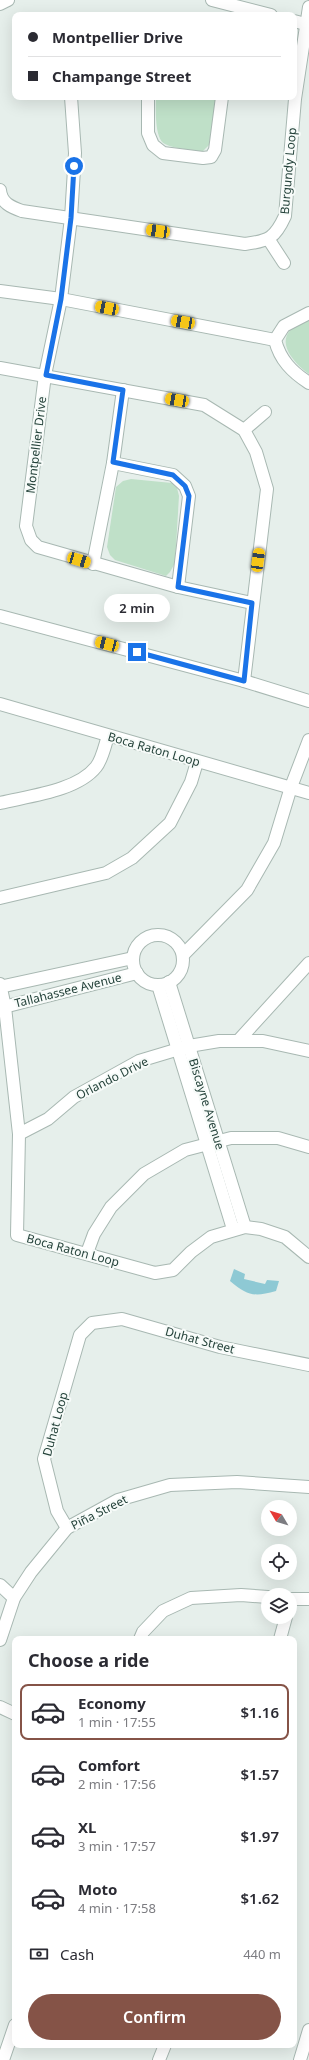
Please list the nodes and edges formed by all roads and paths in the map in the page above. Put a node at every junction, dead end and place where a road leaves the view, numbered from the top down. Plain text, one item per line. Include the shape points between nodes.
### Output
1 (8, 0) edge
2 (212, 0) edge
3 (0, 4) edge
4 (309, 6) edge
5 (259, 12) edge
6 (297, 22) edge
7 (308, 24) edge
8 (297, 75) edge
9 (71, 100) edge
10 (148, 100) edge
11 (222, 100) edge
12 (292, 100) edge
13 (0, 190) edge
14 (71, 218) junction
15 (269, 240) junction
16 (284, 263) dead end
17 (0, 291) edge
18 (61, 299) junction
19 (309, 313) edge
20 (276, 340) junction
21 (0, 368) edge
22 (46, 375) junction
23 (309, 383) edge
24 (123, 390) junction
25 (265, 412) dead end
26 (244, 430) junction
27 (113, 462) junction
28 (93, 564) junction
29 (178, 587) junction
30 (252, 603) junction
31 (0, 616) edge
32 (244, 681) junction
33 (309, 701) edge
34 (0, 704) edge
35 (108, 736) junction
36 (309, 740) edge
37 (197, 762) junction
38 (290, 787) junction
39 (309, 793) edge
40 (0, 803) edge
41 (0, 898) edge
42 (183, 955) junction
43 (134, 958) junction
44 (309, 963) edge
45 (137, 973) junction
46 (164, 983) junction
47 (0, 986) edge
48 (2, 1007) edge
49 (238, 1041) junction
50 (183, 1047) junction
51 (309, 1052) edge
52 (19, 1134) junction
53 (212, 1142) junction
54 (309, 1147) edge
55 (239, 1228) junction
56 (87, 1253) junction
57 (309, 1257) edge
58 (92, 1323) joint
59 (309, 1365) edge
60 (309, 1487) edge
61 (67, 1528) junction
62 (0, 1585) edge
63 (261, 1596) edge
64 (14, 1598) junction
65 (309, 1599) edge
66 (297, 1600) edge
67 (284, 1624) edge
68 (141, 1636) edge
69 (281, 1636) edge
70 (0, 1640) edge
71 (0, 1708) edge
72 (12, 1713) edge
73 (309, 2030) edge
74 (12, 2034) edge
75 (164, 2048) edge
76 (3, 2060) edge
77 (159, 2060) edge
78 (300, 2060) edge

1 - 3 street
2 - 5 street
4 - 7 street, Burgundy Loop
6 - 7 street
7 - 8 street, Burgundy Loop
9 - 14 street, Montpellier Drive via 75,153
10 - 11 street via 148,133 153,145 163,153 203,158 211,157 215,150
12 - 15 street, Burgundy Loop via 285,216 279,229
13 - 14 street via 0,195 8,205 22,211
14 - 15 street via 246,244
14 - 18 street, Montpellier Drive
15 - 16 street
17 - 18 street
18 - 20 street
18 - 22 street, Montpellier Drive
19 - 20 street via 284,326
20 - 23 street via 278,352 287,364
21 - 22 street
22 - 24 street
22 - 28 street, Montpellier Drive via 26,526 31,540 38,547
24 - 26 street via 204,405
24 - 27 street
25 - 26 street
26 - 30 street via 256,452 267,489
27 - 28 street
27 - 29 street via 173,475 185,486 189,496
28 - 29 street, Montpellier Drive
29 - 30 street, Montpellier Drive
30 - 32 street
31 - 32 street
32 - 33 street
34 - 35 street, Boca Raton Loop
35 - 37 street, Boca Raton Loop
35 - 40 street via 97,767 80,782
36 - 38 street
37 - 38 street, Boca Raton Loop
37 - 41 street via 191,782 170,823 132,858 106,874
38 - 39 street, Boca Raton Loop
38 - 42 street via 274,843 248,890
42 - 43 street via 176,941 161,935 153,935 140,943
42 - 46 street via 181,971
43 - 45 street
43 - 47 street, Tallahassee Avenue
44 - 49 street
45 - 46 street via 150,983
45 - 48 street, Tallahassee Avenue
46 - 50 street, Biscayne Avenue
47 - 48 street, Boca Raton Loop
48 - 52 street, Boca Raton Loop
49 - 50 street, Orlando Drive via 219,1041
49 - 51 street, Orlando Drive via 263,1042
50 - 52 street, Orlando Drive via 139,1061 74,1097 48,1119
50 - 53 street, Biscayne Avenue
52 - 56 street, Boca Raton Loop via 17,1235
53 - 54 street via 230,1138 278,1138
53 - 55 street, Biscayne Avenue
53 - 56 street via 185,1150 144,1174 111,1207 94,1234
55 - 56 street, Boca Raton Loop via 211,1237 173,1270 155,1273
55 - 57 street, Boca Raton Loop via 261,1229 286,1237
58 - 59 street, Duhat Street via 122,1319 220,1347
58 - 61 street, Duhat Loop via 80,1335 44,1459 56,1510
60 - 61 street, Piña Street via 237,1482 170,1485 118,1500
61 - 64 street, Piña Street via 30,1572
62 - 64 street
63 - 68 street via 191,1598 163,1611
64 - 70 street, Piña Street
65 - 66 street
67 - 69 street
71 - 72 street
73 - 78 street
74 - 76 street
75 - 77 street

